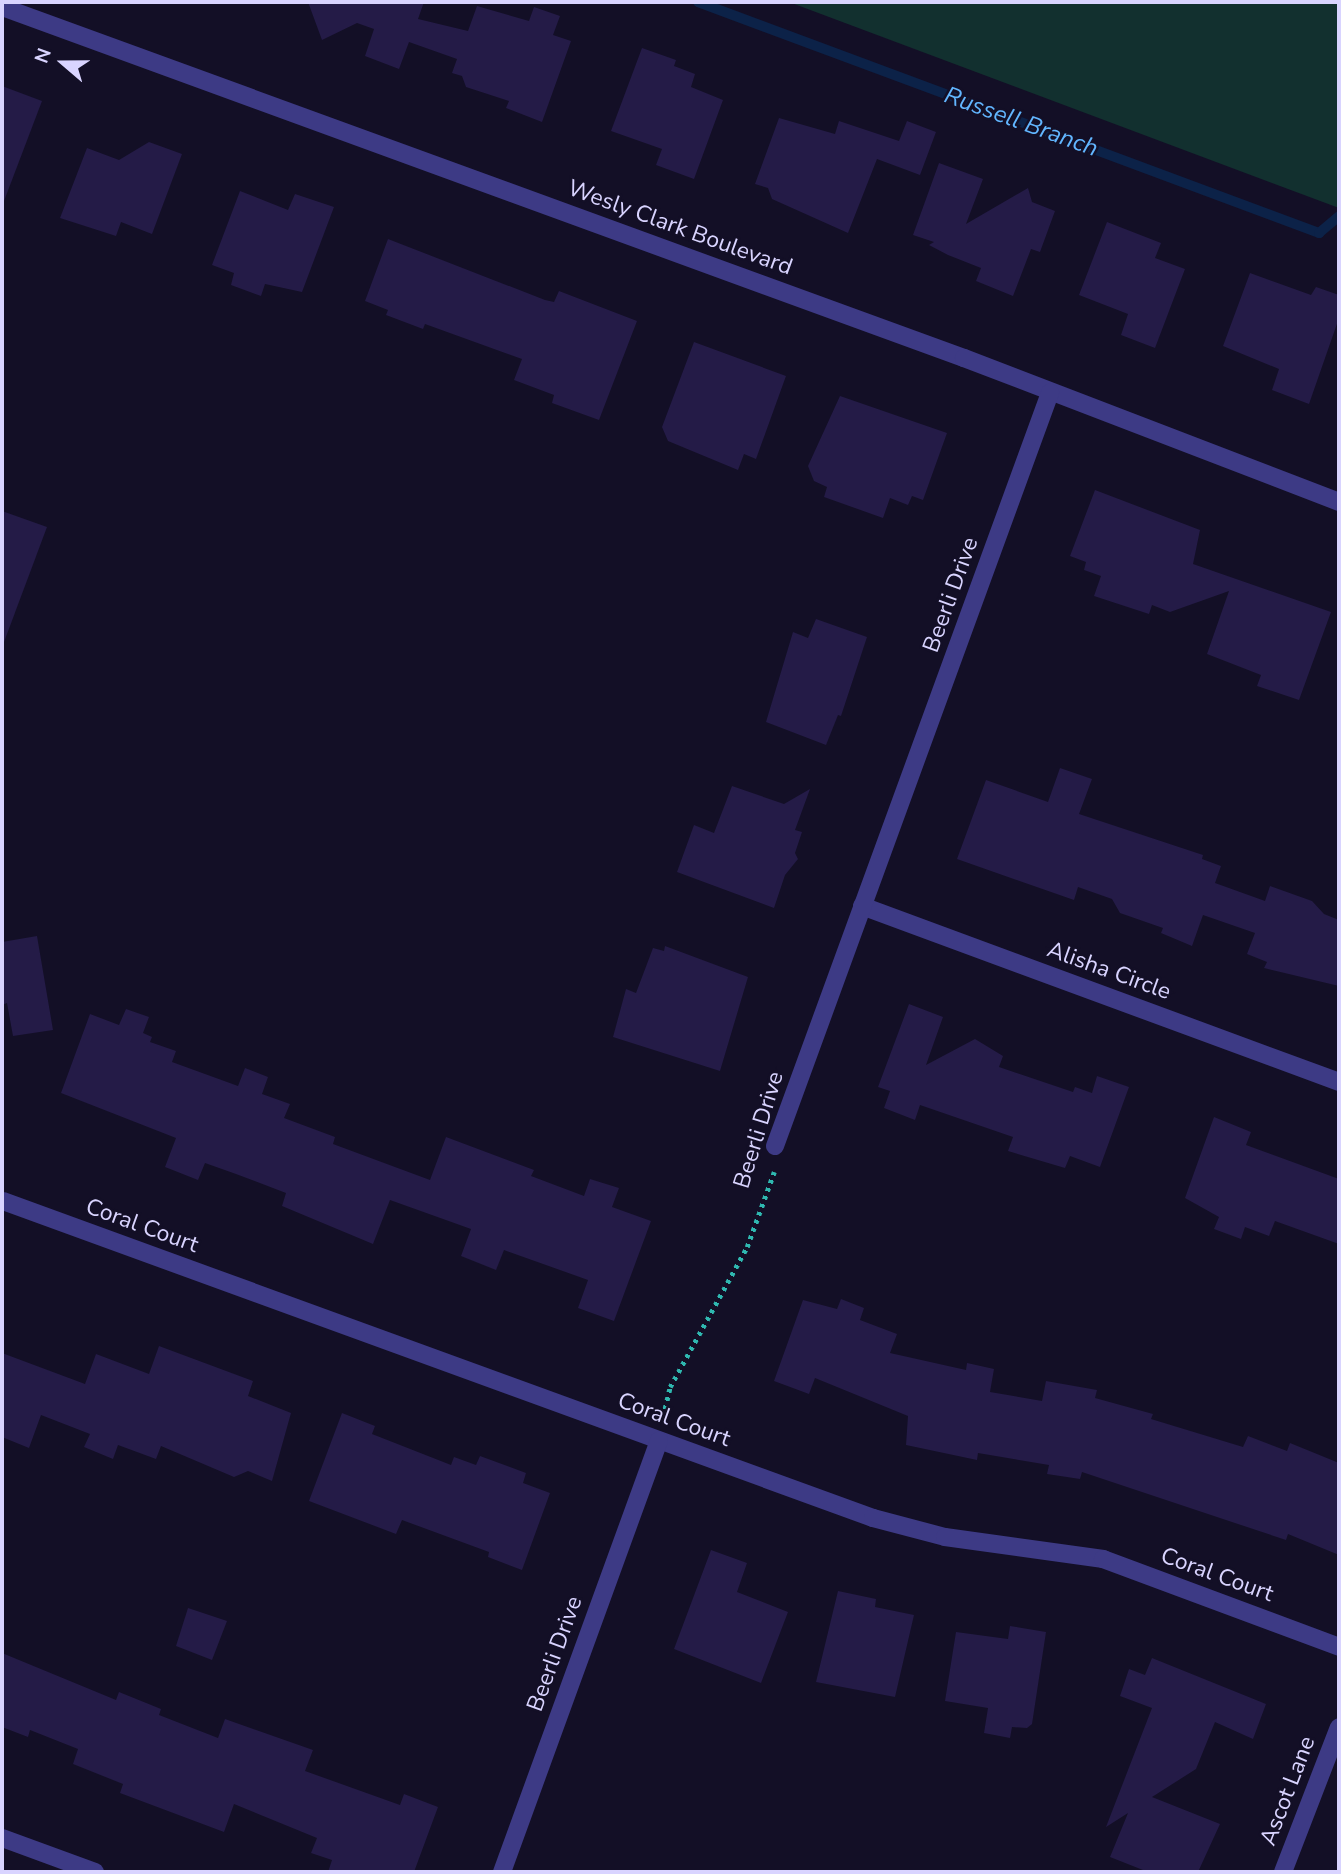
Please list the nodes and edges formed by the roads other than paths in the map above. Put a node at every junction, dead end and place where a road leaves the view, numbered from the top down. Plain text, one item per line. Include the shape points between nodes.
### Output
1 (2, 7) edge
2 (1050, 393) junction
3 (1339, 502) edge
4 (862, 906) junction
5 (1339, 1082) edge
6 (775, 1146) road end
7 (3, 1201) edge
8 (659, 1441) junction
9 (1339, 1647) edge
10 (1339, 1727) edge
11 (2, 1838) edge
12 (95, 1872) edge
13 (502, 1872) edge
14 (1283, 1872) edge

1 - 2 street, Wesly Clark Boulevard
2 - 3 street, Wesly Clark Boulevard
2 - 4 street, Beerli Drive
4 - 5 street, Alisha Circle
4 - 6 street, Beerli Drive
7 - 8 street, Coral Court
8 - 9 street, Coral Court via 873,1518 945,1537 1103,1559
8 - 13 street, Beerli Drive
10 - 14 street, Ascot Lane
11 - 12 street

